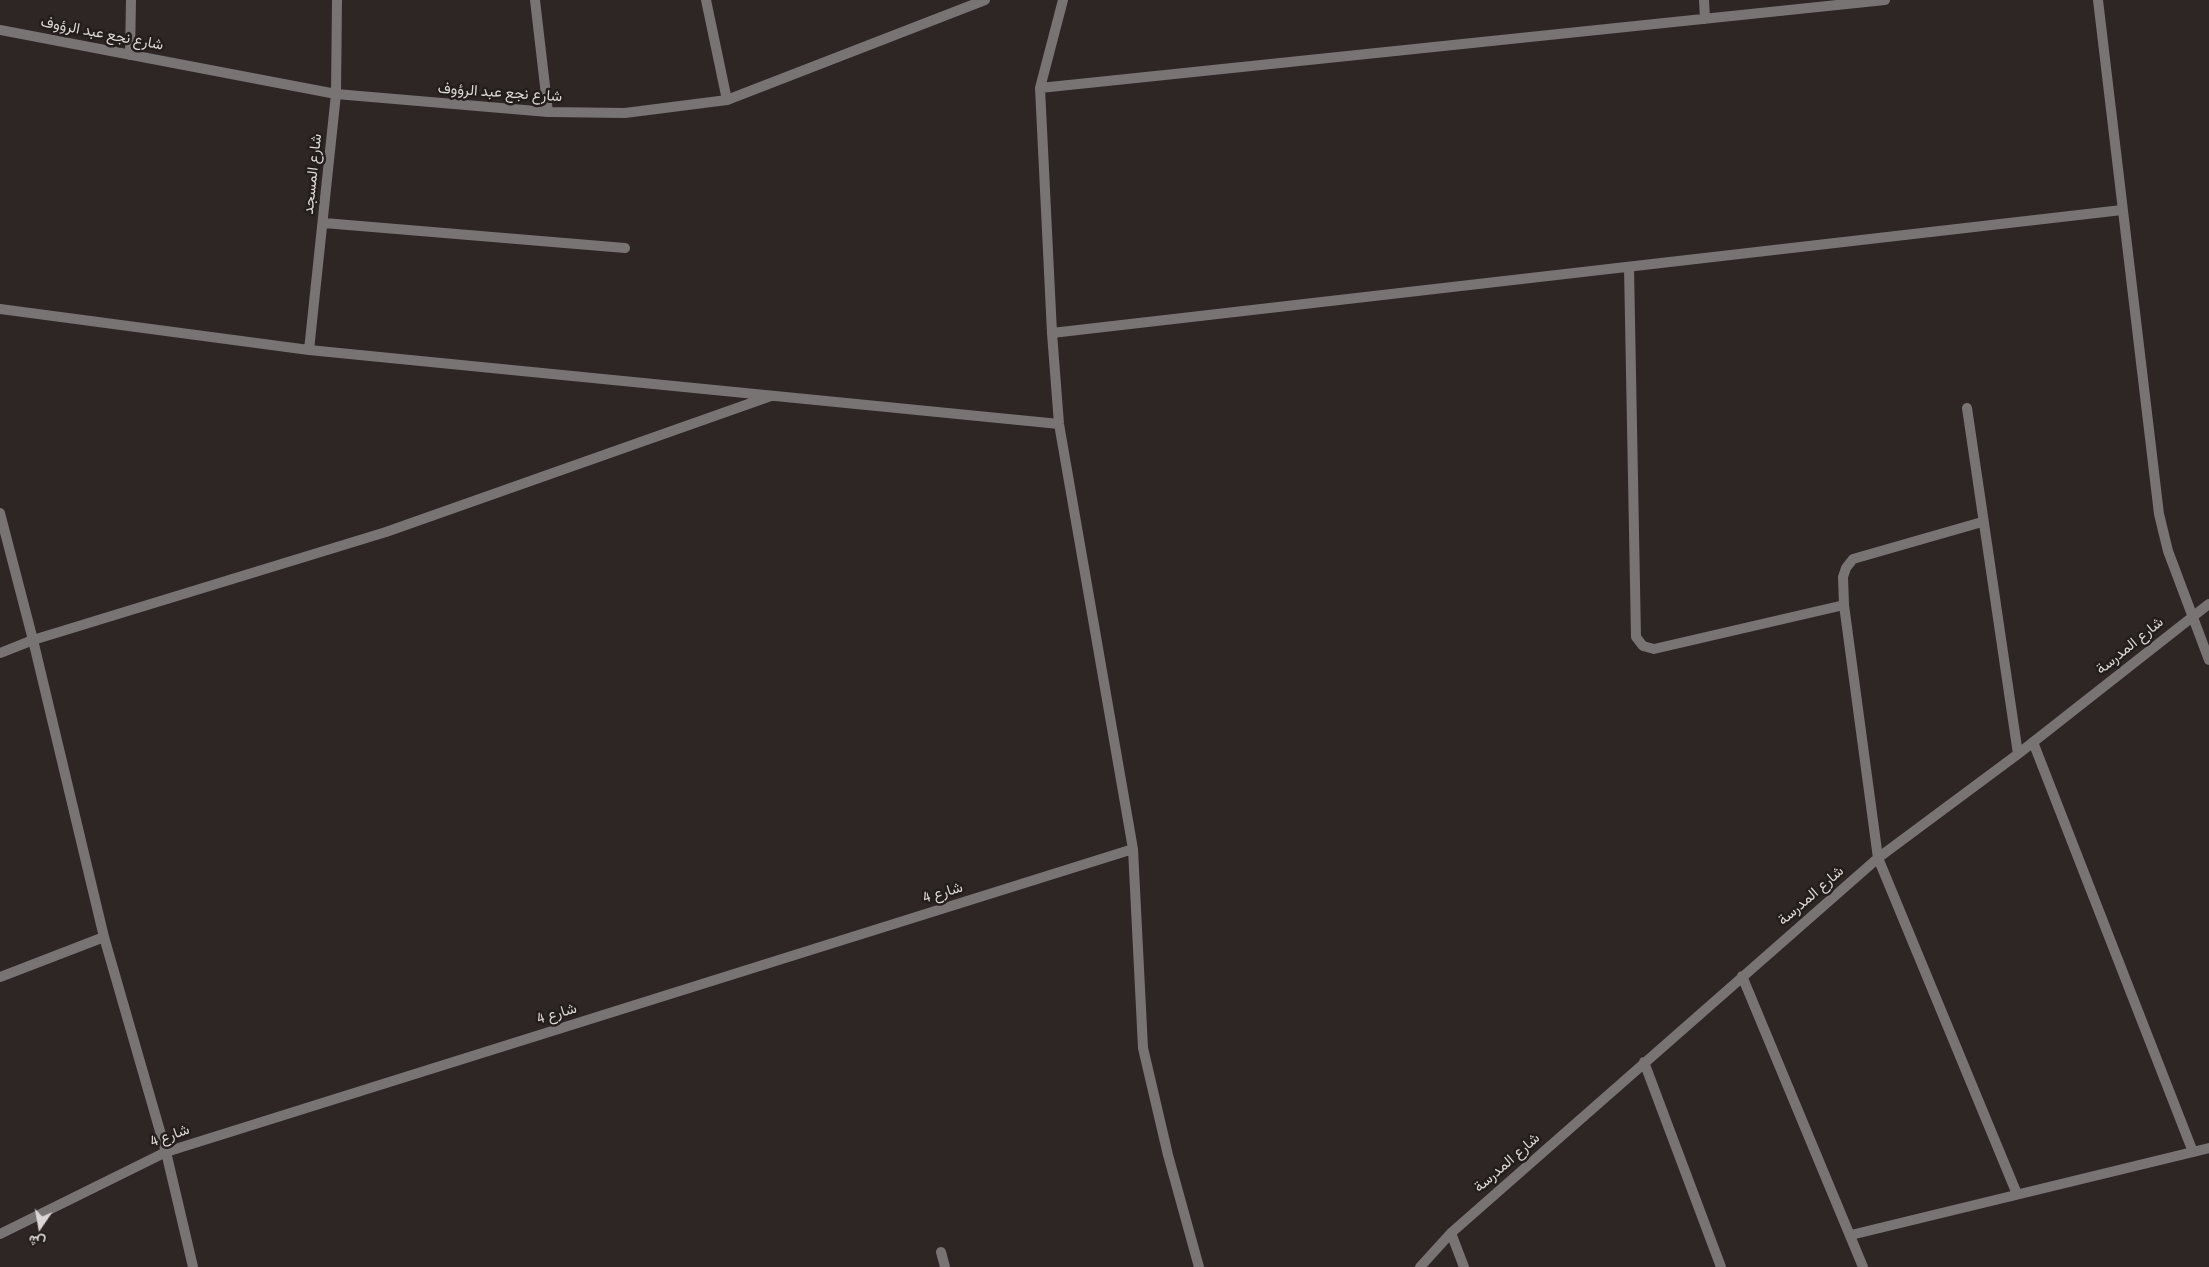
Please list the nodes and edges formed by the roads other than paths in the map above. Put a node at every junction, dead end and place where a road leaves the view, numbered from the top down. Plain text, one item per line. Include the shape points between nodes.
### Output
1 (131, 0) edge
2 (337, 0) edge
3 (535, 0) edge
4 (706, 0) edge
5 (984, 0) edge
6 (1063, 0) edge
7 (1704, 0) edge
8 (1885, 0) edge
9 (2098, 0) edge
10 (1705, 19) junction
11 (0, 30) edge
12 (130, 55) junction
13 (1040, 88) junction
14 (336, 94) junction
15 (727, 100) junction
16 (548, 112) junction
17 (2122, 210) junction
18 (324, 223) junction
19 (625, 248) dead end
20 (1629, 267) junction
21 (0, 309) edge
22 (1052, 333) junction
23 (309, 350) junction
24 (774, 395) junction
25 (1967, 408) dead end
26 (1059, 424) junction
27 (0, 513) edge
28 (1982, 522) junction
29 (1844, 604) junction
30 (2209, 604) edge
31 (2192, 616) junction
32 (33, 640) junction
33 (0, 653) edge
34 (2209, 660) edge
35 (2033, 742) junction
36 (2018, 754) junction
37 (1133, 849) junction
38 (1878, 858) junction
39 (104, 937) junction
40 (1742, 976) junction
41 (0, 977) edge
42 (1644, 1062) junction
43 (2209, 1148) edge
44 (166, 1152) junction
45 (2194, 1152) junction
46 (2018, 1194) junction
47 (1452, 1233) junction
48 (0, 1234) edge
49 (1851, 1235) junction
50 (941, 1252) dead end
51 (193, 1267) edge
52 (945, 1267) edge
53 (1199, 1267) edge
54 (1420, 1267) edge
55 (1464, 1267) edge
56 (1721, 1267) edge
57 (1863, 1267) edge

1 - 12 street
2 - 14 street, شارع المسجد
3 - 16 street
4 - 15 street
5 - 15 street, شارع نجع عبد الرؤوف
6 - 13 street
7 - 10 street
8 - 10 street
9 - 17 street
10 - 13 street
11 - 12 street, شارع نجع عبد الرؤوف
12 - 14 street, شارع نجع عبد الرؤوف
13 - 22 street
14 - 16 street, شارع نجع عبد الرؤوف
14 - 18 street, شارع المسجد
15 - 16 street, شارع نجع عبد الرؤوف via 625,113
17 - 20 street
17 - 31 street via 2159,514 2168,551
18 - 19 street
18 - 23 street, شارع المسجد
20 - 22 street
20 - 29 street via 1636,637 1642,646 1654,649
21 - 23 street
22 - 26 street
23 - 24 street
24 - 26 street
24 - 32 street via 386,532
25 - 28 street
26 - 37 street
27 - 32 street
28 - 29 street via 1853,559 1843,577
28 - 36 street
29 - 38 street
30 - 31 street, شارع المدرسة
31 - 34 street
31 - 35 street, شارع المدرسة
32 - 33 street
32 - 39 street
35 - 36 street, شارع المدرسة
35 - 45 street
36 - 38 street, شارع المدرسة
37 - 44 street, شارع 4
37 - 53 street via 1143,1048
38 - 40 street, شارع المدرسة
38 - 46 street
39 - 41 street
39 - 44 street
40 - 42 street, شارع المدرسة
40 - 49 street
42 - 47 street, شارع المدرسة
42 - 56 street
43 - 45 street
44 - 48 street, شارع 4
44 - 51 street
45 - 46 street
46 - 49 street
47 - 54 street, شارع المدرسة
47 - 55 street
49 - 57 street
50 - 52 street

